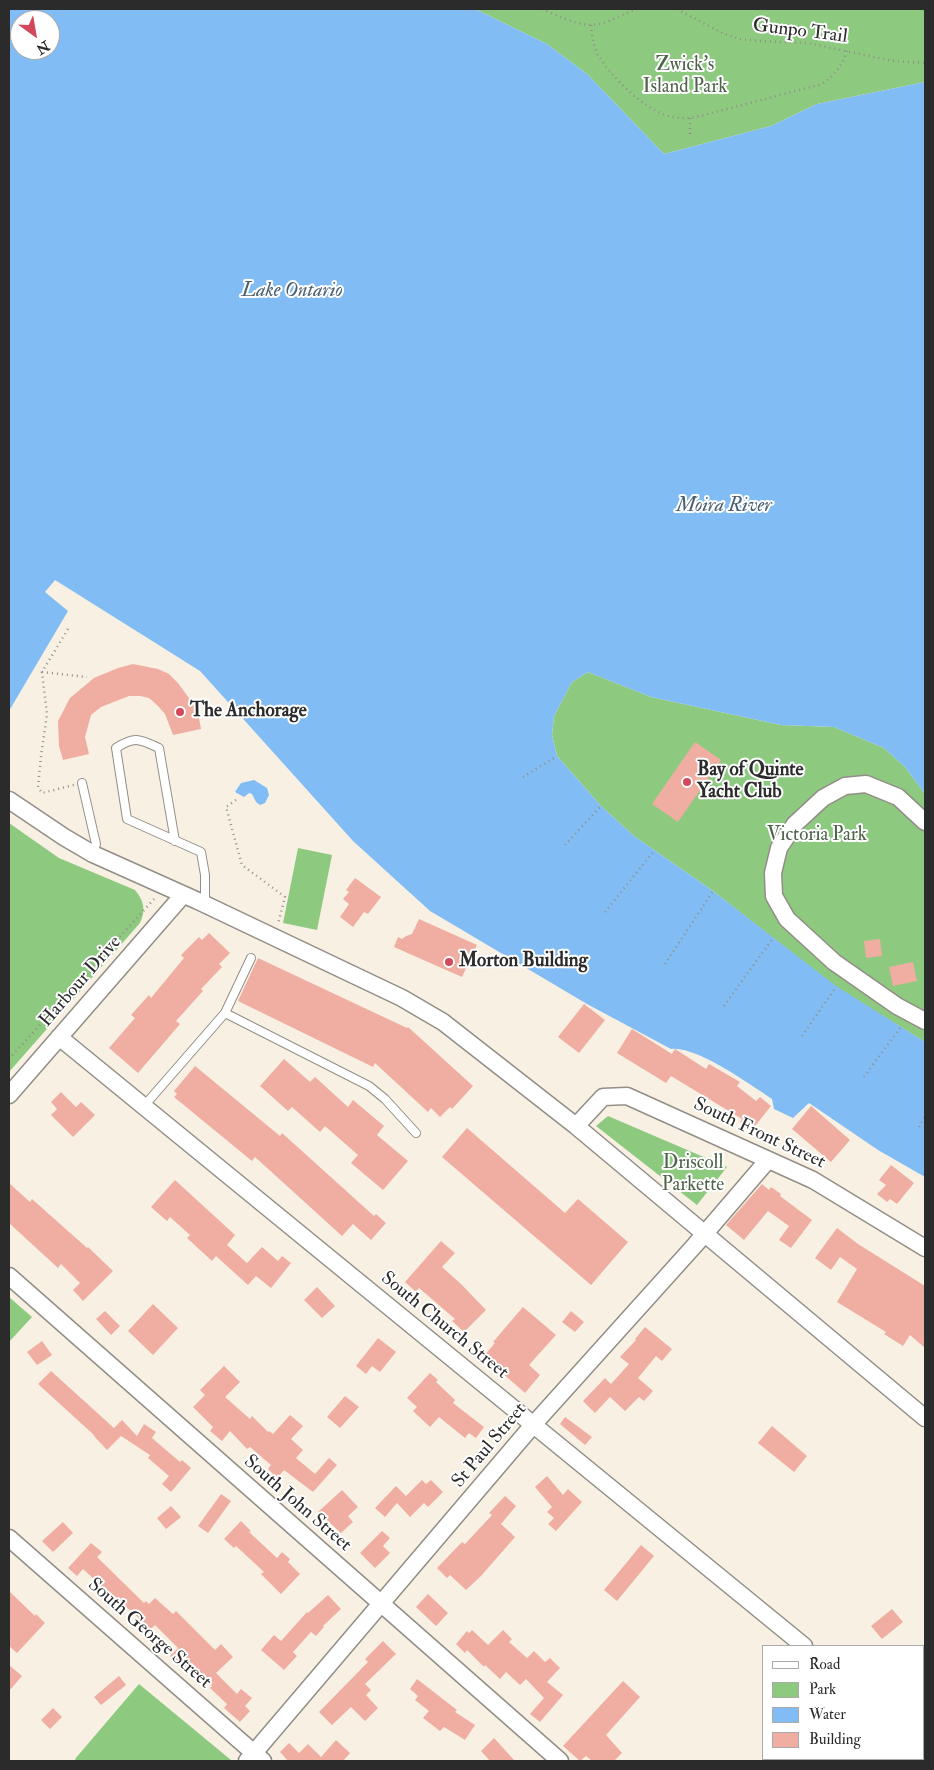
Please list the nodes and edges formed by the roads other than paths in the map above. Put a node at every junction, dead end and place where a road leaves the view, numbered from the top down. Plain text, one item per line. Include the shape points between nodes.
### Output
1 (82, 783) road end
2 (9, 800) edge
3 (925, 822) edge
4 (175, 841) junction
5 (93, 854) junction
6 (183, 895) junction
7 (205, 905) junction
8 (251, 958) dead end
9 (225, 1013) junction
10 (925, 1021) edge
11 (59, 1037) junction
12 (9, 1095) edge
13 (144, 1106) junction
14 (576, 1126) junction
15 (416, 1133) dead end
16 (768, 1160) junction
17 (705, 1235) junction
18 (925, 1248) edge
19 (9, 1276) edge
20 (925, 1418) edge
21 (533, 1426) junction
22 (9, 1538) edge
23 (381, 1605) junction
24 (803, 1645) edge
25 (255, 1759) edge
26 (560, 1761) edge

1 - 5 lane via 96,844
2 - 5 street
3 - 10 street via 898,797 866,784 845,786 823,798 795,824 779,848 773,873 774,896 787,919 834,962 897,1006
4 - 4 lane via 159,748 138,738 127,741 116,748 127,819
4 - 7 lane via 202,852
5 - 6 street
6 - 7 street
6 - 11 street, Harbour Drive
7 - 14 street via 402,998 443,1022
8 - 9 lane
9 - 13 lane
9 - 15 lane via 368,1086 386,1099
11 - 12 street, Harbour Drive
11 - 13 street, South Church Street
13 - 21 street, South Church Street
14 - 16 street, South Front Street via 603,1097 627,1096
14 - 17 street
16 - 17 street, St Paul Street
16 - 18 street, South Front Street via 813,1180
17 - 20 street
17 - 21 street, St Paul Street
19 - 23 street, South John Street
21 - 23 street, St Paul Street
21 - 24 street, South Church Street
22 - 25 street, South George Street
23 - 25 street, St Paul Street
23 - 26 street, South John Street

